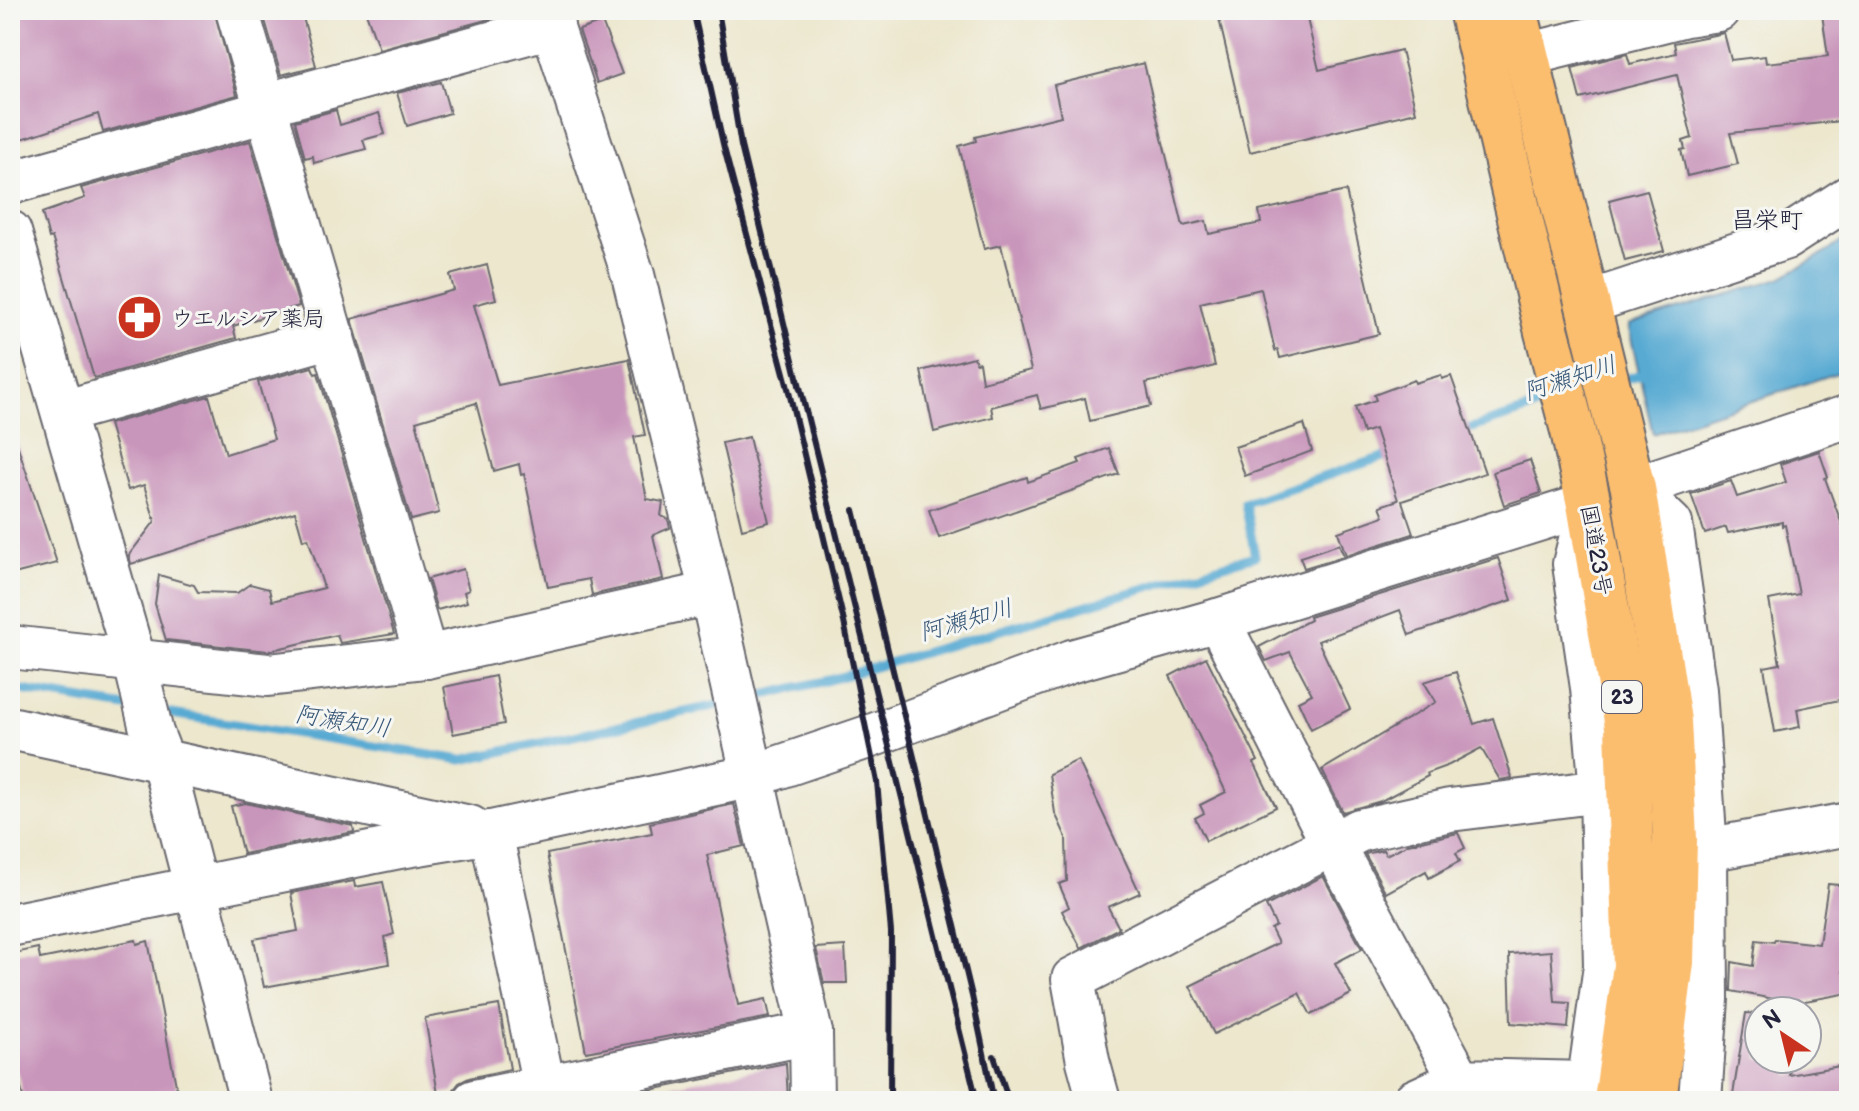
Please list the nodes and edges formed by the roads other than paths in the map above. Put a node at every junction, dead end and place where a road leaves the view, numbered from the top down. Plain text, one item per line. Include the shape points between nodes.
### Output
1 (237, 10) edge
2 (1471, 10) edge
3 (1515, 10) edge
4 (1718, 10) edge
5 (550, 18) edge
6 (1526, 55) junction
7 (267, 111) junction
8 (10, 183) edge
9 (1849, 197) edge
10 (10, 232) edge
11 (1587, 303) junction
12 (333, 336) junction
13 (63, 412) junction
14 (1849, 416) edge
15 (1631, 481) junction
16 (1589, 504) junction
17 (713, 603) junction
18 (1218, 620) junction
19 (10, 647) edge
20 (426, 657) junction
21 (139, 675) junction
22 (10, 728) edge
23 (158, 747) junction
24 (753, 776) junction
25 (1601, 791) junction
26 (1849, 824) edge
27 (491, 832) junction
28 (1333, 845) junction
29 (1706, 850) junction
30 (195, 887) junction
31 (10, 925) edge
32 (1654, 964) junction
33 (811, 1033) junction
34 (1460, 1080) junction
35 (545, 1094) edge
36 (1597, 1095) edge
37 (251, 1101) edge
38 (474, 1101) edge
39 (812, 1101) edge
40 (1099, 1101) edge
41 (1414, 1101) edge
42 (1654, 1101) edge
43 (1700, 1101) edge

1 - 7 street
2 - 16 highway, 国道23号 / 23
3 - 6 highway, 国道23号 / 23
4 - 6 street
5 - 7 street via 282,100
5 - 17 street via 633,275
6 - 11 highway, 国道23号 / 23
7 - 8 street
7 - 12 street
9 - 11 street via 1786,238
10 - 13 street
11 - 15 highway, 国道23号 / 23
12 - 13 street
12 - 20 street
13 - 21 street
14 - 15 street
15 - 29 street via 1671,524 1695,690
15 - 32 highway, 国道23号 / 23 via 1669,721 1675,839
16 - 18 street
16 - 25 street via 1574,564
16 - 32 highway, 国道23号 / 23 via 1627,726
17 - 20 street
17 - 24 street
18 - 24 street via 1072,661
18 - 28 street
19 - 21 street
20 - 21 street via 268,675
21 - 23 street
22 - 23 street
23 - 27 street
23 - 30 street
24 - 27 street
24 - 33 street
25 - 28 street via 1450,810 1360,830
25 - 36 street via 1605,966
26 - 29 street
27 - 30 street
27 - 35 street
28 - 34 street
28 - 40 street via 1073,979
29 - 43 street via 1707,999
30 - 31 street
30 - 37 street
32 - 36 highway, 国道23号 / 23
32 - 42 highway, 国道23号 / 23
33 - 35 street
33 - 39 street
34 - 36 street
34 - 41 street
35 - 38 street

